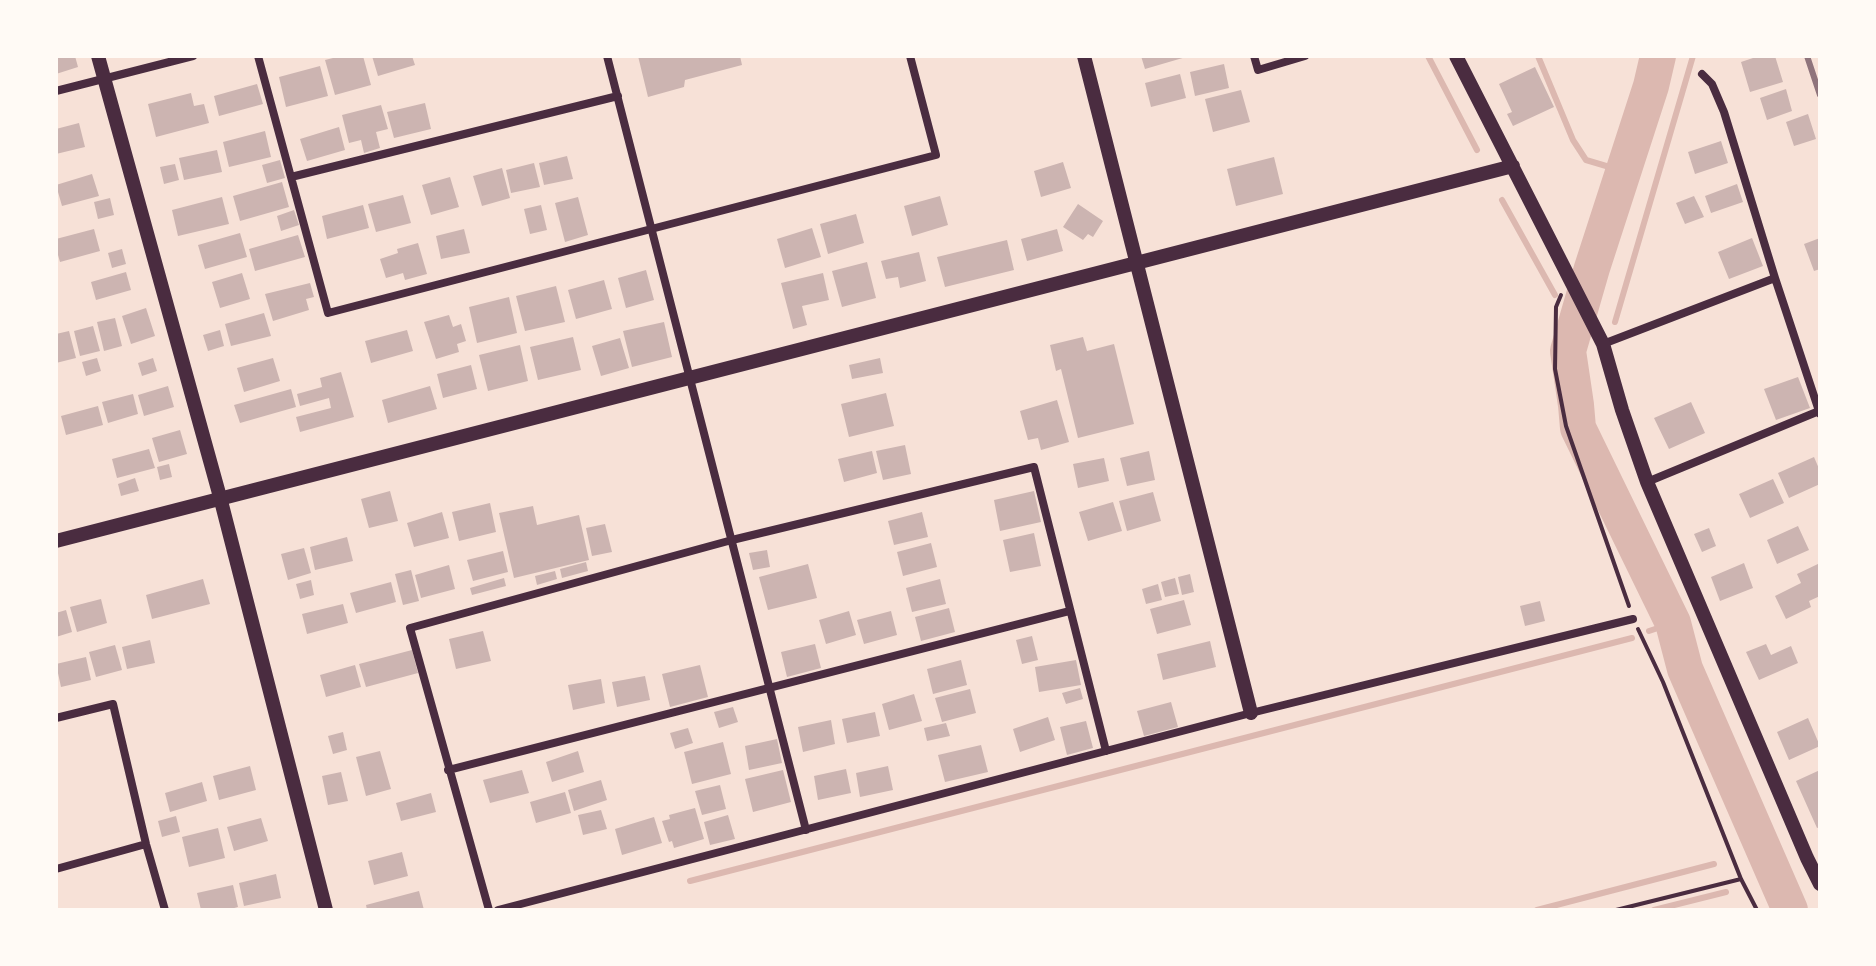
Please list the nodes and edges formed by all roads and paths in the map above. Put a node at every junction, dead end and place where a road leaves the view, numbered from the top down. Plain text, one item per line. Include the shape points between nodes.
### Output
1 (98, 56) edge
2 (193, 56) edge
3 (258, 56) edge
4 (607, 56) edge
5 (910, 56) edge
6 (1084, 56) edge
7 (1254, 56) edge
8 (1305, 56) edge
9 (1456, 56) edge
10 (1702, 74) dead end
11 (104, 79) junction
12 (56, 91) edge
13 (618, 96) junction
14 (1513, 166) junction
15 (291, 177) junction
16 (652, 228) junction
17 (1137, 264) junction
18 (1568, 276) junction
19 (1775, 278) junction
20 (1603, 344) junction
21 (690, 377) junction
22 (1820, 413) edge
23 (1647, 482) junction
24 (220, 497) junction
25 (732, 540) junction
26 (56, 541) edge
27 (1069, 611) junction
28 (1633, 619) junction
29 (770, 688) junction
30 (1251, 713) junction
31 (56, 718) edge
32 (1106, 751) junction
33 (448, 770) junction
34 (806, 830) junction
35 (146, 844) junction
36 (1814, 856) edge
37 (56, 869) edge
38 (1741, 879) junction
39 (1820, 884) edge
40 (165, 910) edge
41 (326, 910) edge
42 (489, 910) edge
43 (498, 910) edge
44 (1616, 910) edge
45 (1757, 910) edge

1 - 11 street
2 - 11 street
3 - 15 street
4 - 13 street
5 - 16 street via 936,155
6 - 17 street
7 - 8 street via 1258,70
9 - 14 street
10 - 19 street via 1724,112
11 - 12 street
11 - 24 street
13 - 15 street
13 - 16 street
14 - 17 street
14 - 18 street
15 - 16 street via 328,313
16 - 21 street
17 - 21 street
17 - 30 street
18 - 20 street
18 - 28 path via 1556,307 1557,383 1566,426
19 - 20 street
19 - 22 street
20 - 23 street
21 - 24 street
21 - 25 street
22 - 23 street
23 - 36 street
24 - 26 street
24 - 41 street
25 - 27 street via 1034,467
25 - 29 street
25 - 33 street via 410,628
27 - 29 street
27 - 32 street
28 - 30 street
28 - 38 path
29 - 33 street
29 - 34 street
30 - 32 street
31 - 35 street via 113,704
32 - 34 street
33 - 42 street
34 - 43 street
35 - 37 street
35 - 40 street
36 - 39 street
38 - 44 path
38 - 45 path

